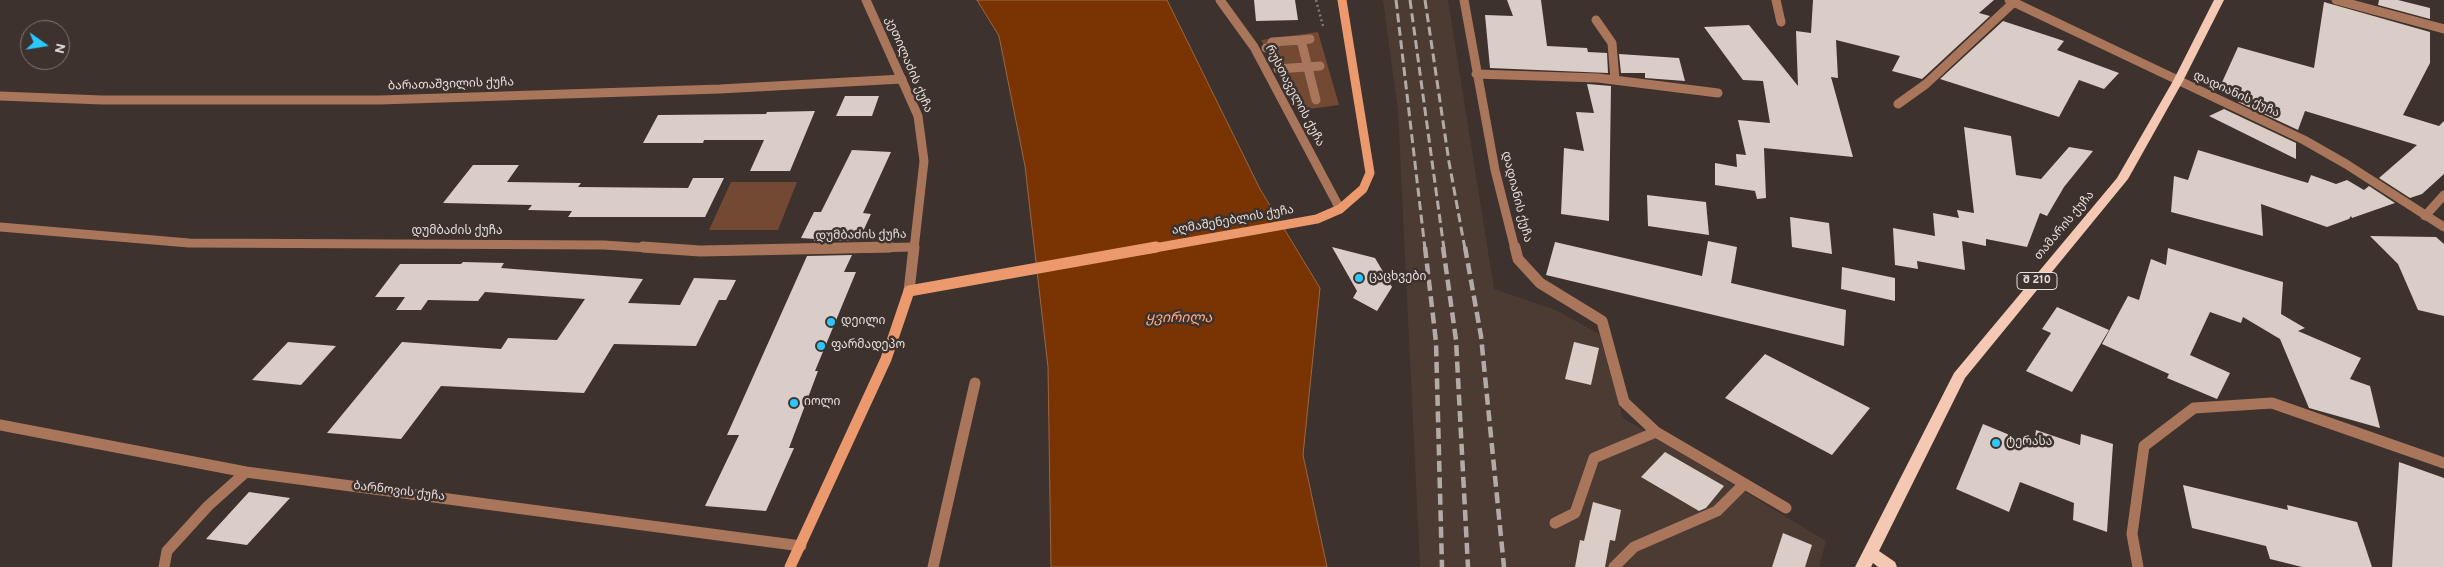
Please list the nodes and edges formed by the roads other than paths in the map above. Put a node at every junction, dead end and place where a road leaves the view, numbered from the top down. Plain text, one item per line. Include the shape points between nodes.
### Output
1 (866, 0) edge
2 (1220, 0) edge
3 (1342, 0) edge
4 (1464, 0) edge
5 (1776, 0) edge
6 (2219, 0) edge
7 (2336, 0) edge
8 (2012, 1) edge
9 (1596, 20) dead end
10 (1781, 22) dead end
11 (2444, 29) edge
12 (1310, 38) dead end
13 (1301, 40) junction
14 (1266, 48) dead end
15 (1306, 66) junction
16 (1320, 66) dead end
17 (1278, 69) dead end
18 (1476, 74) junction
19 (902, 79) junction
20 (1615, 80) junction
21 (2178, 81) junction
22 (1718, 93) dead end
23 (0, 96) edge
24 (1316, 100) dead end
25 (1898, 104) dead end
26 (2444, 195) edge
27 (1340, 209) junction
28 (2425, 216) junction
29 (2444, 227) edge
30 (0, 228) edge
31 (914, 247) junction
32 (909, 291) junction
33 (975, 383) dead end
34 (0, 425) edge
35 (1656, 432) junction
36 (2444, 462) edge
37 (246, 472) junction
38 (1743, 485) junction
39 (1786, 508) dead end
40 (1555, 523) dead end
41 (800, 546) junction
42 (1866, 560) edge
43 (164, 567) edge
44 (790, 567) edge
45 (933, 567) edge
46 (1614, 567) edge
47 (1889, 567) edge
48 (2138, 567) edge

1 - 19 street, კეთილაძის ქუჩა
2 - 27 street, რუსთაველის ქუჩა via 1254,47
3 - 27 main road, აღმაშენებლის ქუჩა via 1370,173 1363,189
4 - 18 street, დადიანის ქუჩა
5 - 10 street
6 - 21 main road, თამარის ქუჩა / შ 210
7 - 11 street
8 - 21 street, დადიანის ქუჩა
8 - 25 street via 1926,84
9 - 20 street via 1612,43
12 - 13 street
13 - 14 street via 1272,42 1275,47
13 - 15 street
15 - 16 street
15 - 17 street
15 - 24 street
18 - 20 street
18 - 35 street, დადიანის ქუჩა via 1495,170 1518,259 1540,283 1602,321 1624,402
19 - 23 street, ბარათაშვილის ქუჩა via 720,89 380,100 102,100
19 - 31 street, კეთილაძის ქუჩა via 918,116 924,161
20 - 22 street
21 - 28 street, დადიანის ქუჩა via 2304,140
21 - 42 main road, თამარის ქუჩა / შ 210 via 2122,178 1959,376
26 - 28 street
27 - 32 main road, აღმაშენებლის ქუჩა via 1317,219
28 - 29 street, დადიანის ქუჩა
30 - 31 street, დუმბაძის ქუჩა via 189,244 604,245 700,251
31 - 32 street, კეთილაძის ქუჩა
32 - 41 main road via 886,358
33 - 45 street
34 - 37 street, ბარნოვის ქუჩა
35 - 38 street, დადიანის ქუჩა
35 - 40 street via 1594,458 1575,513
36 - 48 street via 2272,403 2194,408 2144,446 2132,534
37 - 41 street, ბარნოვის ქუჩა
37 - 43 street via 208,506 166,551
38 - 39 street, დადიანის ქუჩა
38 - 46 street via 1717,511 1634,547
41 - 44 main road
42 - 47 main road

